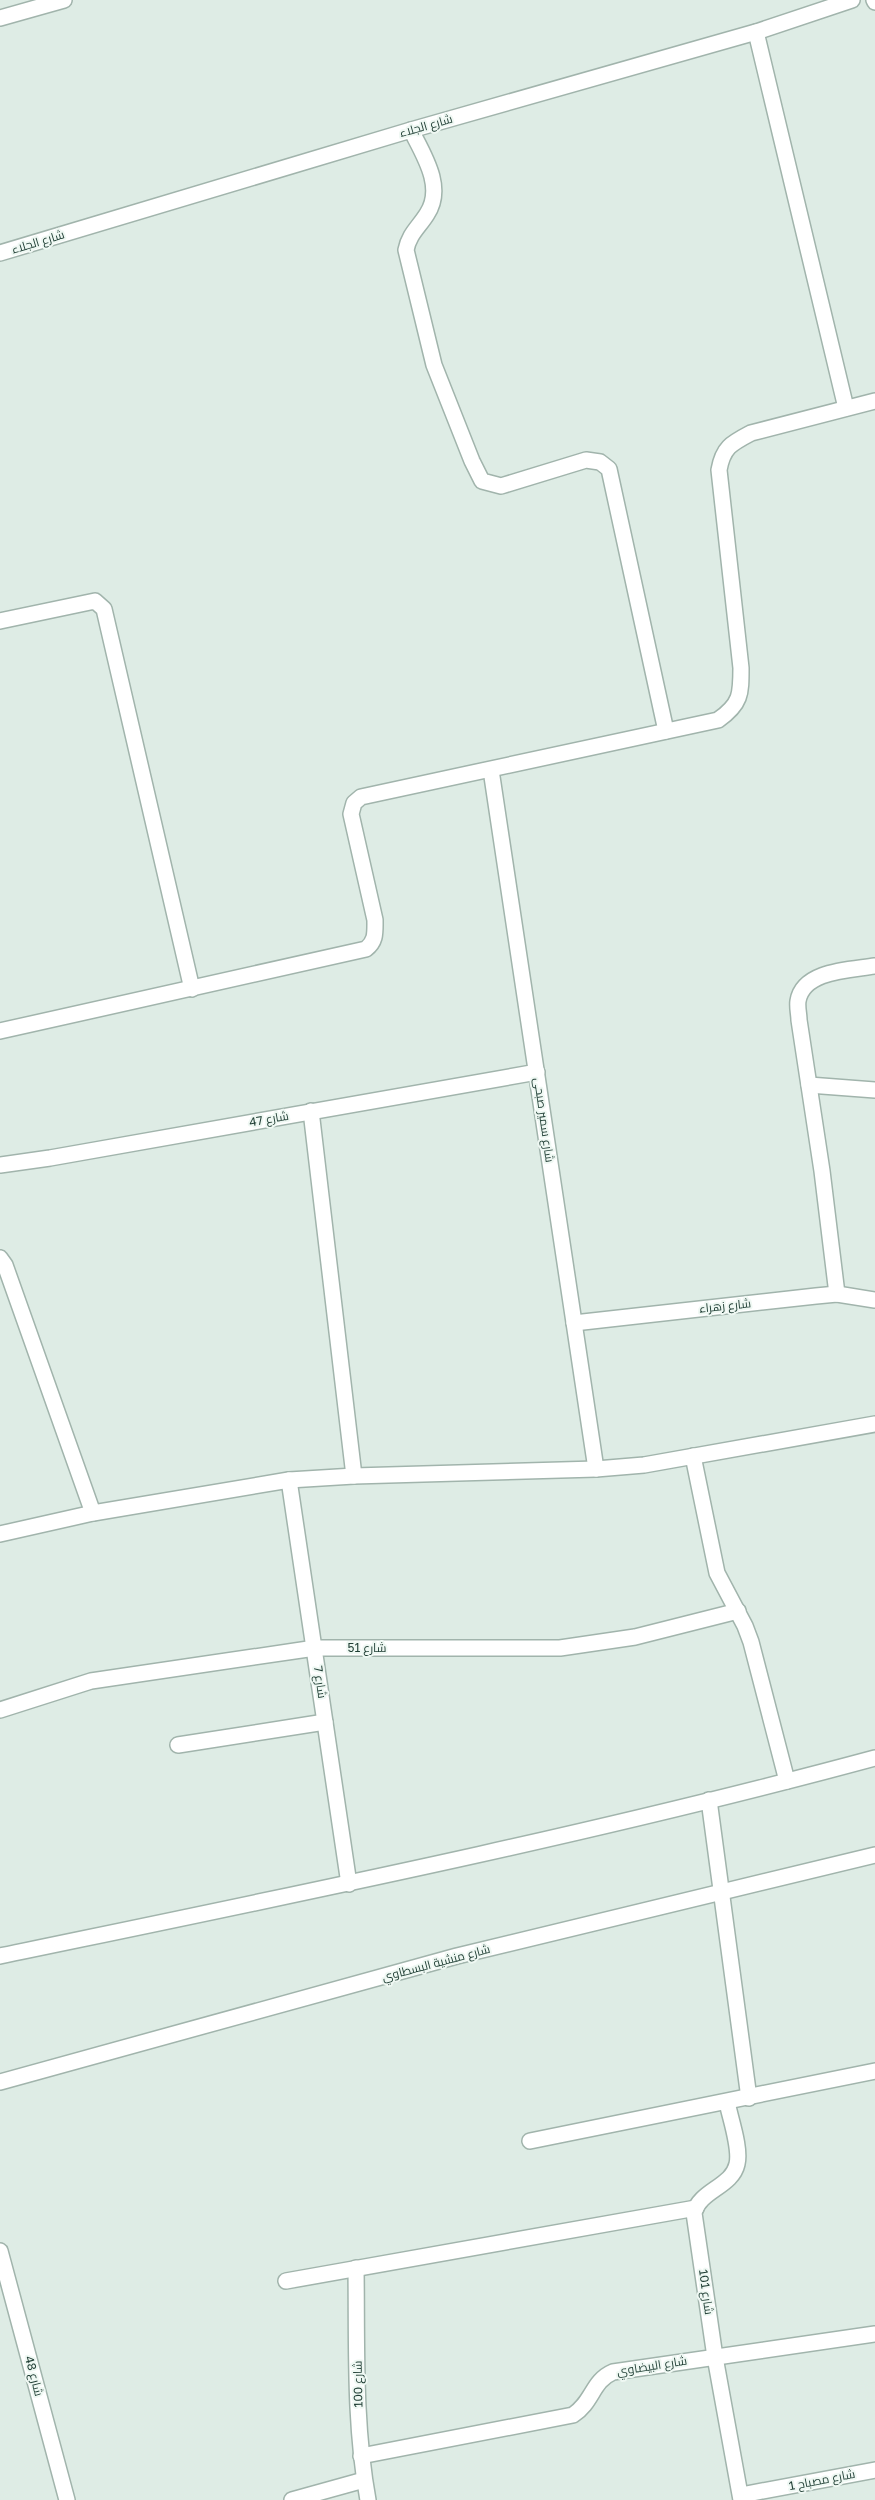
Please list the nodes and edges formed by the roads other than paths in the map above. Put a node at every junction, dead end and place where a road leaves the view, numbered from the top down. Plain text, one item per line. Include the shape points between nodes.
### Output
1 (64, 0) edge
2 (852, 0) edge
3 (0, 18) edge
4 (756, 32) junction
5 (412, 130) junction
6 (0, 253) edge
7 (875, 401) edge
8 (846, 408) junction
9 (0, 621) edge
10 (666, 731) junction
11 (491, 770) junction
12 (875, 966) edge
13 (192, 989) junction
14 (0, 1031) edge
15 (537, 1072) junction
16 (809, 1085) junction
17 (875, 1090) edge
18 (311, 1111) junction
19 (0, 1165) edge
20 (0, 1258) edge
21 (837, 1294) junction
22 (875, 1300) edge
23 (574, 1323) junction
24 (875, 1424) edge
25 (693, 1456) junction
26 (596, 1469) junction
27 (354, 1476) junction
28 (289, 1480) junction
29 (93, 1513) junction
30 (0, 1534) edge
31 (738, 1611) junction
32 (315, 1648) junction
33 (0, 1710) edge
34 (325, 1722) junction
35 (178, 1745) dead end
36 (875, 1758) edge
37 (787, 1782) junction
38 (709, 1800) junction
39 (875, 1855) edge
40 (349, 1884) junction
41 (721, 1892) junction
42 (0, 1956) edge
43 (875, 2071) edge
44 (0, 2082) edge
45 (749, 2098) junction
46 (727, 2102) junction
47 (530, 2141) dead end
48 (696, 2208) junction
49 (0, 2251) edge
50 (356, 2268) junction
51 (286, 2281) dead end
52 (4, 2282) edge
53 (875, 2334) edge
54 (715, 2357) junction
55 (361, 2456) junction
56 (875, 2470) edge
57 (364, 2480) junction
58 (741, 2498) edge
59 (67, 2500) edge
60 (292, 2500) edge
61 (368, 2500) edge

1 - 3 street
2 - 4 street, شارع الجلاء
4 - 5 street, شارع الجلاء
4 - 8 street
5 - 6 street, شارع الجلاء
5 - 10 street via 432,176 434,192 432,205 412,232 406,250 434,365 474,466 482,481 501,486 586,460 600,462 609,469
7 - 8 street
8 - 10 street via 750,433 721,454 719,470 741,693 733,710 718,720
9 - 13 street via 95,601 104,609
10 - 11 street
11 - 13 street via 366,796 354,803 351,814 375,920 373,943 366,949
11 - 15 street, شارع سمير صبحى
12 - 16 street via 818,977 805,985 798,1000
13 - 14 street
15 - 18 street, شارع 47
15 - 23 street, شارع سمير صبحى
16 - 17 street
16 - 21 street
18 - 19 street, شارع 47
18 - 27 street
20 - 29 street
21 - 22 street, شارع زهراء
21 - 23 street, شارع زهراء
23 - 26 street, شارع سمير صبحى
24 - 25 street
25 - 26 street
25 - 31 street via 717,1573
26 - 27 street
27 - 28 street
28 - 29 street
28 - 32 street, شارع 7
29 - 30 street
31 - 32 street, شارع 51 via 635,1637 560,1648
31 - 37 street via 752,1642
32 - 33 street, شارع 51 via 91,1681
32 - 34 street, شارع 7
34 - 35 street
34 - 40 street, شارع 7
36 - 37 street
37 - 38 street
38 - 40 street
38 - 41 street
39 - 41 street, شارع منشية البسطاوي
40 - 42 street
41 - 44 street, شارع منشية البسطاوي via 457,1956
41 - 45 street
43 - 45 street
45 - 46 street
46 - 47 street
46 - 48 street via 737,2165 730,2177 701,2198
48 - 50 street
48 - 54 street, شارع 101
49 - 52 street, شارع 48
50 - 51 street
50 - 55 street, شارع 100
52 - 59 street, شارع 48
53 - 54 street, شارع البيضاوي
54 - 55 street, شارع البيضاوي via 612,2372 601,2378 588,2402 573,2415
54 - 58 street, شارع 101
55 - 57 street, شارع 100
56 - 58 street, شارع مصباح 1
57 - 60 street
57 - 61 street, شارع 100

